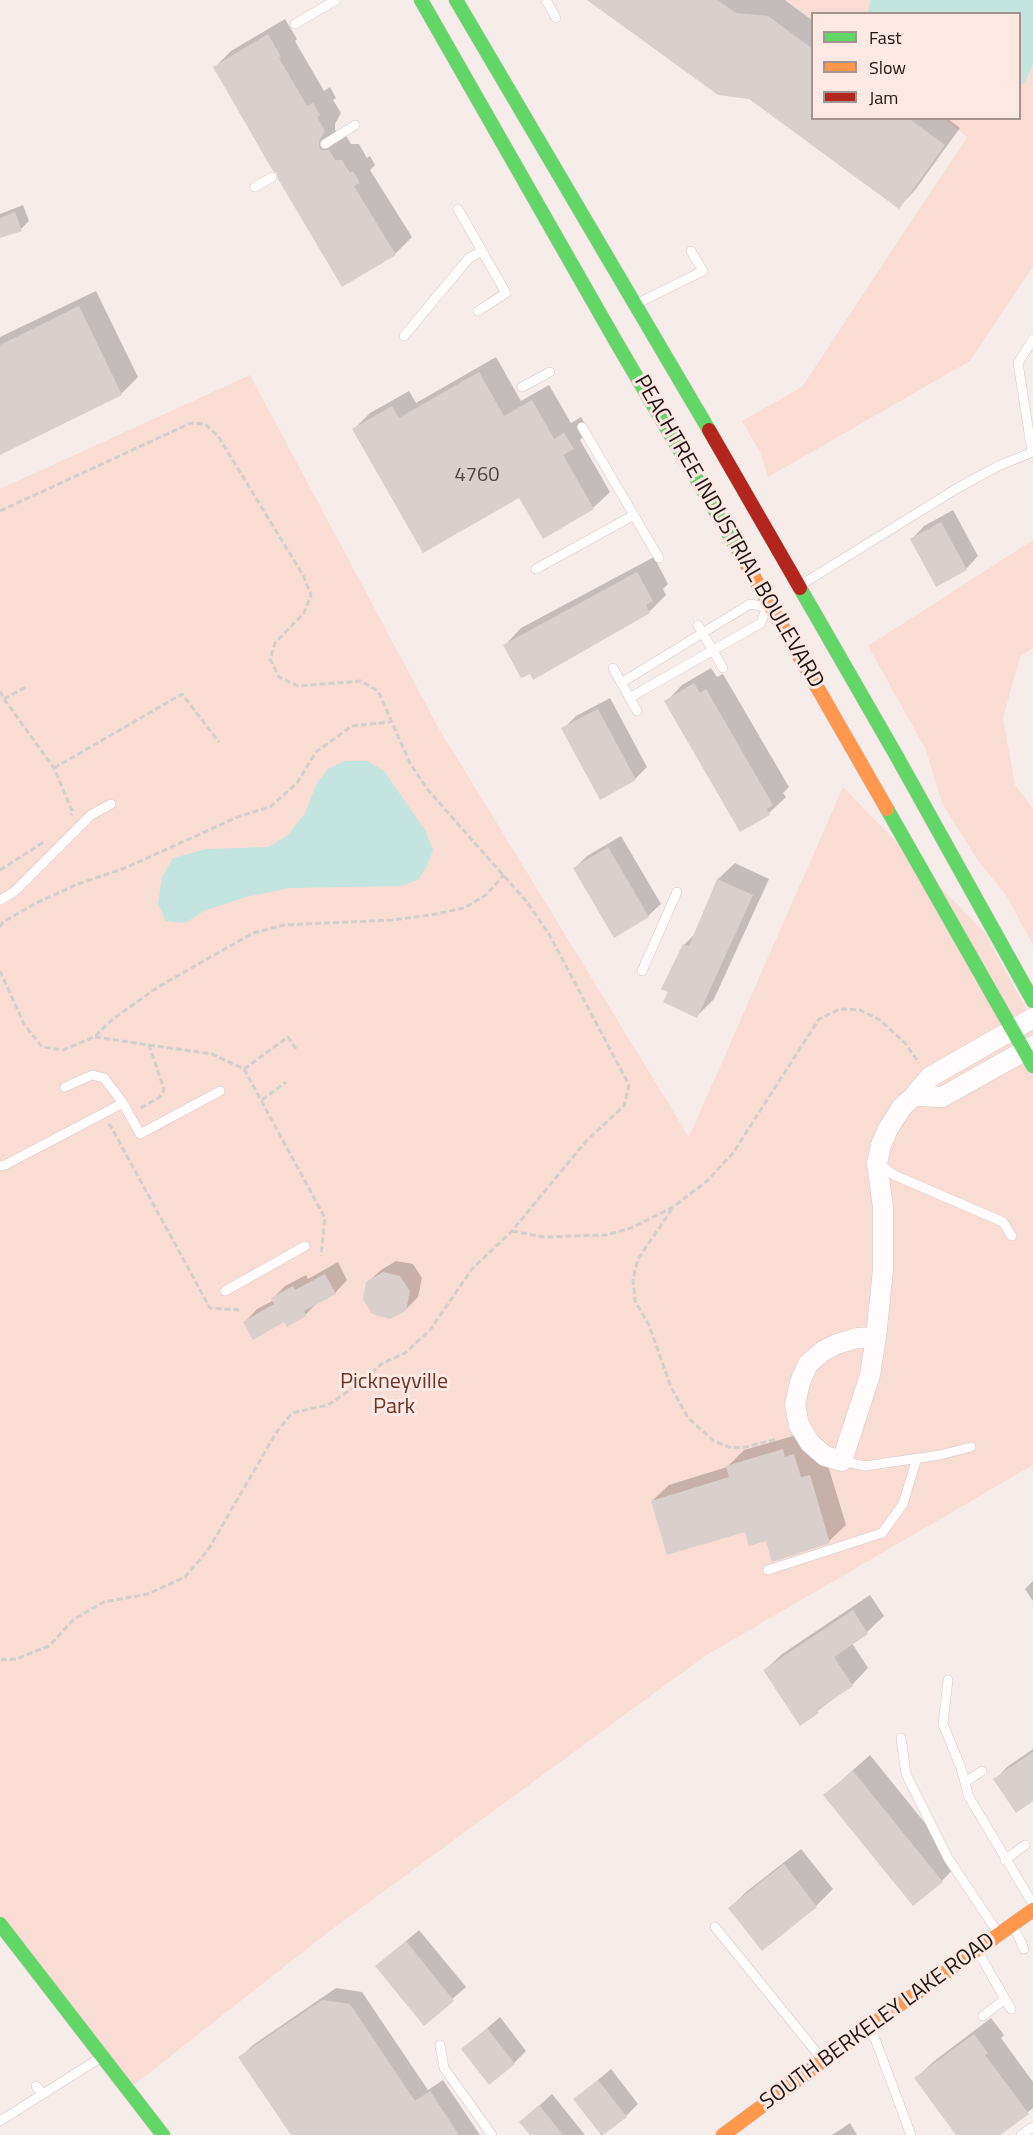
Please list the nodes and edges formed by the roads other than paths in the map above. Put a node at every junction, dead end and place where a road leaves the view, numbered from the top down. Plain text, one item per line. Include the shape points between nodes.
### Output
1 (336, 0) edge
2 (421, 0) edge
3 (456, 0) edge
4 (546, 0) edge
5 (555, 18) dead end
6 (296, 24) dead end
7 (355, 125) dead end
8 (326, 144) dead end
9 (272, 177) dead end
10 (255, 187) dead end
11 (458, 209) dead end
12 (482, 251) junction
13 (691, 251) dead end
14 (634, 305) junction
15 (478, 311) dead end
16 (404, 336) dead end
17 (1033, 339) edge
18 (550, 372) dead end
19 (522, 387) dead end
20 (582, 427) dead end
21 (1032, 452) edge
22 (633, 515) junction
23 (659, 558) dead end
24 (536, 569) dead end
25 (794, 589) junction
26 (773, 604) junction
27 (700, 629) junction
28 (712, 649) junction
29 (613, 668) dead end
30 (723, 668) dead end
31 (621, 683) junction
32 (629, 698) junction
33 (637, 711) dead end
34 (111, 804) dead end
35 (677, 892) dead end
36 (0, 900) edge
37 (642, 971) dead end
38 (1033, 1001) edge
39 (1033, 1018) edge
40 (1014, 1029) junction
41 (1030, 1054) edge
42 (65, 1087) dead end
43 (220, 1091) dead end
44 (914, 1096) junction
45 (123, 1103) junction
46 (877, 1163) junction
47 (0, 1166) edge
48 (1012, 1236) dead end
49 (305, 1246) dead end
50 (225, 1291) dead end
51 (876, 1338) junction
52 (971, 1447) dead end
53 (917, 1458) junction
54 (842, 1461) junction
55 (768, 1570) dead end
56 (948, 1680) dead end
57 (901, 1738) dead end
58 (982, 1771) dead end
59 (965, 1782) junction
60 (1025, 1845) dead end
61 (1005, 1860) junction
62 (1033, 1904) edge
63 (1033, 1910) edge
64 (0, 1924) edge
65 (1013, 1924) junction
66 (715, 1927) dead end
67 (999, 1935) junction
68 (1024, 1948) dead end
69 (978, 1950) junction
70 (1005, 1999) junction
71 (1011, 2009) dead end
72 (983, 2016) dead end
73 (870, 2026) junction
74 (440, 2044) dead end
75 (102, 2057) junction
76 (824, 2061) junction
77 (36, 2086) dead end
78 (43, 2094) junction
79 (0, 2121) edge
80 (1033, 2127) edge
81 (163, 2135) edge
82 (492, 2135) edge
83 (723, 2135) edge
84 (911, 2135) edge
85 (1021, 2135) edge

1 - 6 lane
2 - 26 main road, PEACHTREE INDUSTRIAL BOULEVARD via 615,340
3 - 14 main road, PEACHTREE INDUSTRIAL BOULEVARD
4 - 5 lane
7 - 8 lane
9 - 10 lane
11 - 12 lane
12 - 15 lane via 506,293
12 - 16 lane via 469,258
13 - 14 lane via 704,271
14 - 25 main road, PEACHTREE INDUSTRIAL BOULEVARD via 724,456
17 - 21 lane via 1018,363
18 - 19 lane
20 - 22 lane
21 - 25 lane via 956,489
22 - 23 lane
22 - 24 lane
25 - 38 main road, PEACHTREE INDUSTRIAL BOULEVARD via 891,746
26 - 27 lane via 750,604
26 - 28 lane via 761,623
26 - 40 main road, PEACHTREE INDUSTRIAL BOULEVARD
27 - 28 lane
27 - 31 lane
28 - 30 lane
28 - 32 lane
29 - 31 lane
31 - 32 lane
32 - 33 lane
34 - 36 lane via 91,815 14,892
35 - 37 lane
39 - 40 street
40 - 41 main road, PEACHTREE INDUSTRIAL BOULEVARD
40 - 44 street via 930,1077
41 - 44 street via 942,1097
42 - 45 lane via 92,1075 104,1078
43 - 45 lane via 140,1134
44 - 46 street via 888,1129
45 - 47 lane
46 - 48 lane via 894,1175 1003,1222
46 - 51 street via 883,1208 884,1270
49 - 50 lane
51 - 54 street via 870,1376
51 - 54 street via 857,1338 823,1351 808,1364 800,1382 795,1405 799,1425 810,1443 825,1456
52 - 53 lane
53 - 54 lane via 865,1466
53 - 55 lane via 903,1504 882,1533
56 - 59 lane via 943,1724
57 - 67 lane via 906,1774 948,1858
58 - 59 lane
59 - 61 lane via 969,1797
60 - 61 lane
61 - 62 lane
63 - 65 main road, SOUTH BERKELEY LAKE ROAD
64 - 75 main road
65 - 67 main road, SOUTH BERKELEY LAKE ROAD
65 - 68 lane
66 - 76 lane
67 - 69 main road, SOUTH BERKELEY LAKE ROAD
69 - 70 lane
69 - 73 main road, SOUTH BERKELEY LAKE ROAD
70 - 71 lane
70 - 72 lane
73 - 76 main road, SOUTH BERKELEY LAKE ROAD
73 - 84 lane
74 - 82 lane via 444,2068
75 - 78 lane
75 - 81 main road
76 - 83 main road, SOUTH BERKELEY LAKE ROAD
77 - 78 lane
78 - 79 lane
80 - 85 lane

